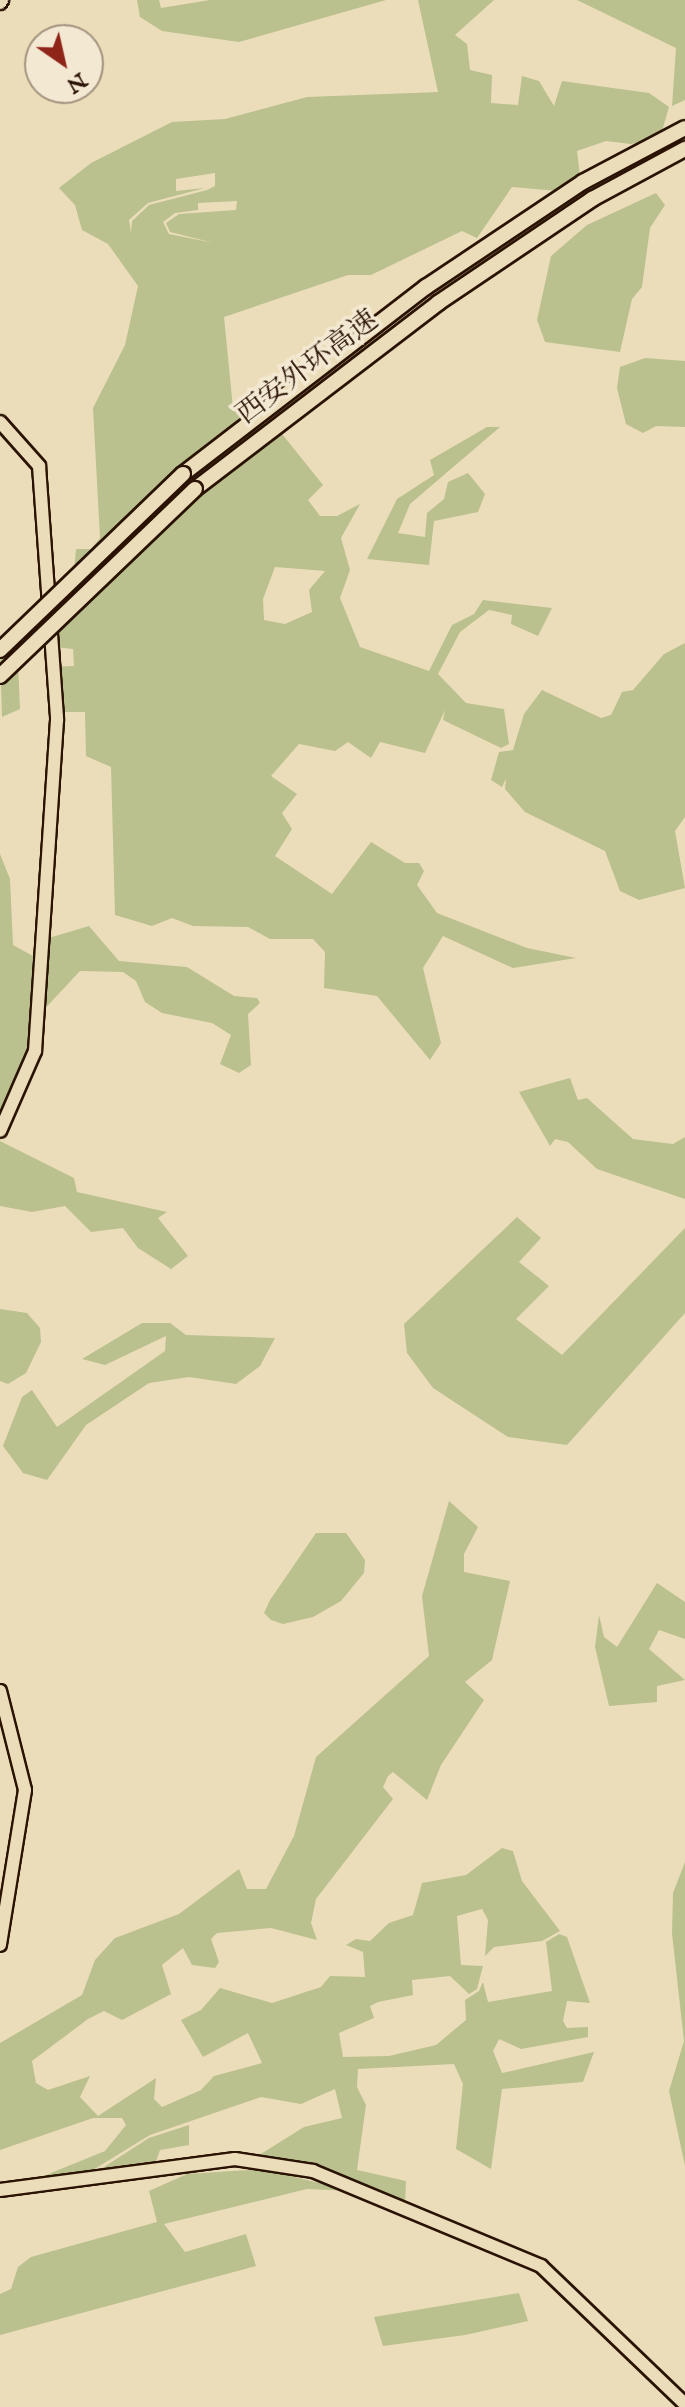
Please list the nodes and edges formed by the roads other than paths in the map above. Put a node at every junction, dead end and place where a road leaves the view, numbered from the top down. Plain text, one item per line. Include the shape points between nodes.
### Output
1 (679, 131) edge
2 (684, 150) edge
3 (0, 422) edge
4 (0, 650) edge
5 (0, 676) edge
6 (0, 1131) edge
7 (0, 1691) edge
8 (0, 1945) edge
9 (0, 2190) edge
10 (685, 2404) edge

1 - 4 highway, 西安外环高速, bridge via 583,182 426,287 183,474
2 - 5 highway, 西安外环高速, bridge via 592,199 438,303 195,489
3 - 6 main road via 39,466 57,720 35,1051
7 - 8 main road via 25,1790
9 - 10 main road via 235,2159 313,2171 541,2266

